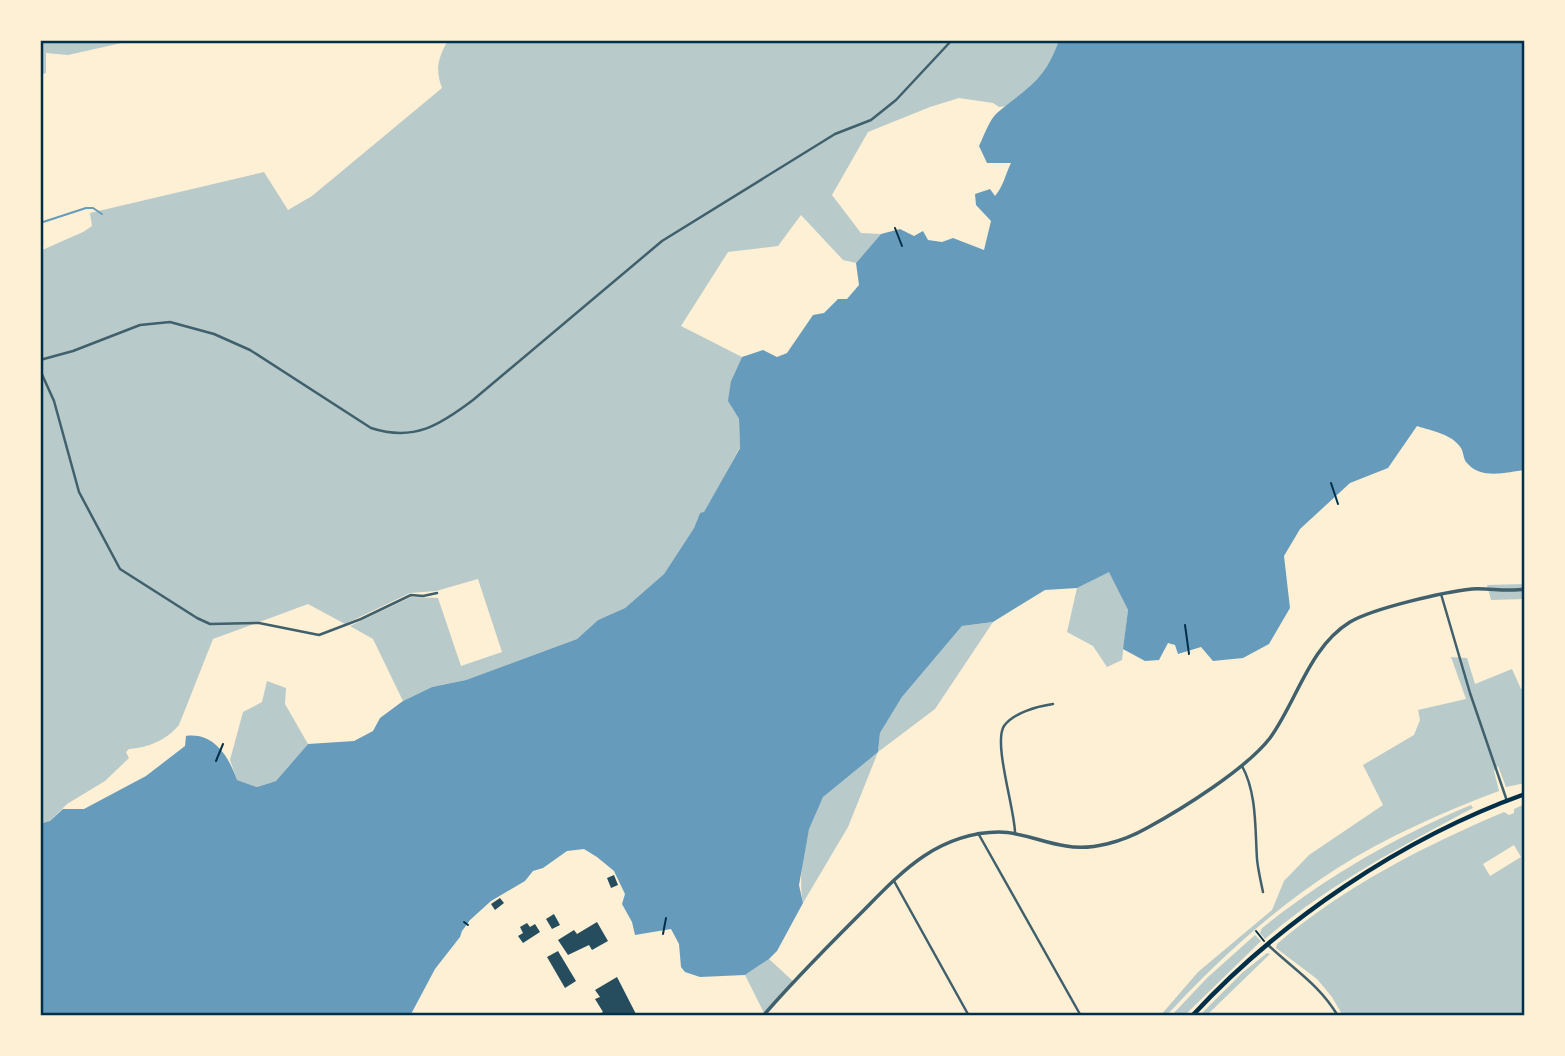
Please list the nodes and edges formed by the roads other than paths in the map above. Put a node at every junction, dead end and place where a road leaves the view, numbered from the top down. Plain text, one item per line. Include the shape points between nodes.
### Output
1 (952, 40) edge
2 (40, 360) edge
3 (40, 369) edge
4 (1525, 589) edge
5 (437, 593) dead end
6 (1441, 594) junction
7 (1053, 704) dead end
8 (1242, 766) junction
9 (1525, 794) edge
10 (1507, 801) junction
11 (1015, 833) junction
12 (978, 834) junction
13 (894, 881) junction
14 (1263, 892) dead end
15 (1267, 944) junction
16 (764, 1016) edge
17 (969, 1016) edge
18 (1080, 1016) edge
19 (1192, 1016) edge
20 (1338, 1016) edge

1 - 2 street via 871,120 835,134 662,241 473,400 449,418 416,433 371,428 250,350 214,334 170,323 140,325
3 - 5 street via 52,394 79,492 120,569 197,618 210,624 259,623 319,635 411,595
4 - 6 street
6 - 8 street via 1363,616 1333,636 1272,735
6 - 10 street
7 - 11 street via 1015,717 1002,732
8 - 11 street via 1164,818 1096,846 1068,847
8 - 14 street via 1248,777
9 - 10 main road
10 - 15 main road via 1387,861
11 - 12 street
12 - 13 street via 925,855
12 - 18 street
13 - 16 street
13 - 17 street
15 - 19 main road
15 - 20 street via 1312,981

